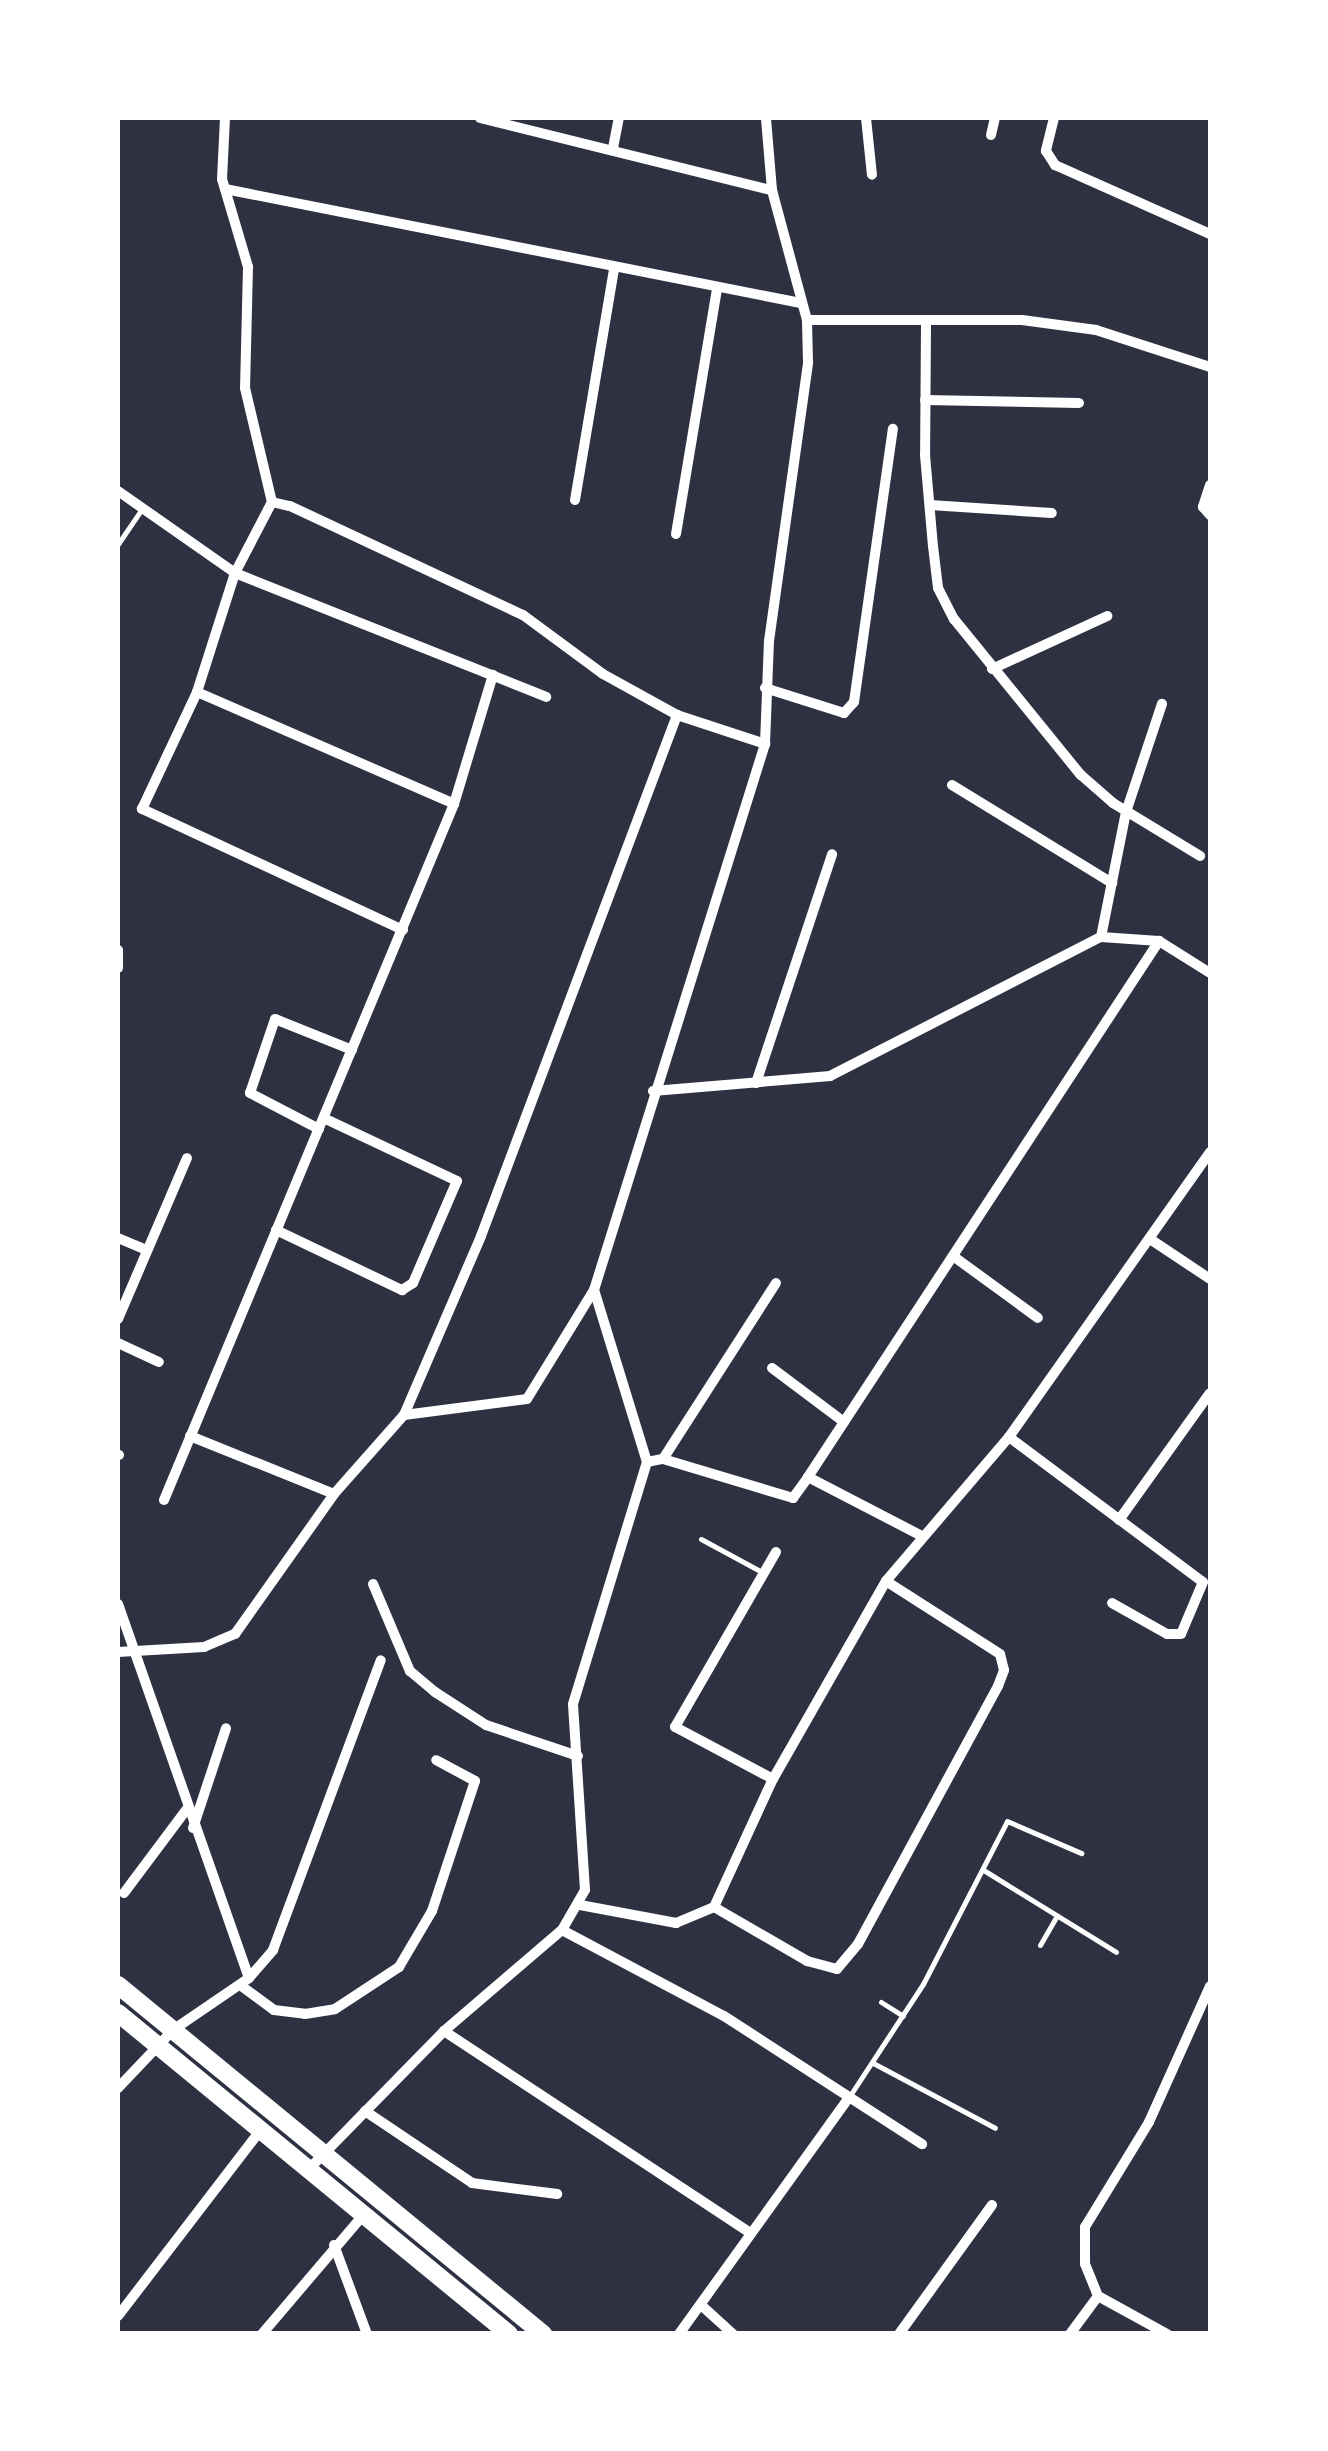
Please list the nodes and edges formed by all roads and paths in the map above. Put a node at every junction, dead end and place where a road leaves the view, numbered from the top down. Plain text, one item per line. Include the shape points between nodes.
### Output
1 (226, 118) edge
2 (480, 118) edge
3 (618, 118) edge
4 (766, 118) edge
5 (866, 118) edge
6 (996, 118) edge
7 (1054, 118) edge
8 (992, 134) dead end
9 (613, 148) junction
10 (872, 174) dead end
11 (224, 189) junction
12 (772, 190) junction
13 (1210, 234) edge
14 (614, 269) junction
15 (717, 290) junction
16 (801, 303) junction
17 (806, 320) junction
18 (926, 324) junction
19 (1210, 367) edge
20 (925, 400) junction
21 (1079, 403) dead end
22 (893, 429) dead end
23 (1210, 485) edge
24 (118, 491) edge
25 (575, 500) dead end
26 (272, 502) junction
27 (930, 505) junction
28 (142, 508) junction
29 (1052, 512) dead end
30 (1210, 515) edge
31 (676, 534) dead end
32 (118, 544) edge
33 (235, 573) junction
34 (1107, 616) dead end
35 (992, 669) junction
36 (493, 675) junction
37 (765, 688) junction
38 (197, 692) junction
39 (546, 696) dead end
40 (1162, 704) dead end
41 (677, 715) junction
42 (766, 744) junction
43 (952, 785) dead end
44 (454, 804) junction
45 (1126, 812) junction
46 (832, 854) dead end
47 (1200, 856) dead end
48 (1112, 883) junction
49 (403, 930) junction
50 (1102, 936) junction
51 (1159, 940) junction
52 (118, 950) edge
53 (118, 968) edge
54 (1210, 973) edge
55 (352, 1050) junction
56 (756, 1084) junction
57 (653, 1091) junction
58 (321, 1124) junction
59 (1210, 1152) edge
60 (186, 1158) dead end
61 (276, 1230) junction
62 (118, 1238) edge
63 (1150, 1238) junction
64 (146, 1250) junction
65 (953, 1256) junction
66 (1210, 1279) edge
67 (776, 1283) dead end
68 (594, 1290) junction
69 (1038, 1318) dead end
70 (118, 1319) edge
71 (118, 1343) edge
72 (159, 1362) dead end
73 (772, 1368) dead end
74 (1210, 1393) edge
75 (404, 1415) junction
76 (844, 1422) junction
77 (190, 1436) junction
78 (1009, 1437) junction
79 (662, 1459) junction
80 (647, 1462) junction
81 (808, 1477) junction
82 (334, 1494) junction
83 (164, 1500) dead end
84 (1119, 1520) junction
85 (920, 1535) junction
86 (701, 1540) dead end
87 (776, 1552) dead end
88 (764, 1573) junction
89 (886, 1581) junction
90 (373, 1584) dead end
91 (1112, 1603) dead end
92 (118, 1604) edge
93 (119, 1650) edge
94 (138, 1652) junction
95 (381, 1660) dead end
96 (226, 1728) dead end
97 (578, 1756) junction
98 (436, 1760) dead end
99 (773, 1779) junction
100 (186, 1810) junction
101 (193, 1829) junction
102 (1080, 1854) dead end
103 (985, 1871) junction
104 (124, 1893) dead end
105 (580, 1905) junction
106 (714, 1907) junction
107 (1057, 1916) junction
108 (562, 1930) junction
109 (1040, 1945) dead end
110 (1116, 1952) dead end
111 (244, 1981) junction
112 (118, 1985) edge
113 (1210, 1986) edge
114 (881, 2002) dead end
115 (118, 2012) edge
116 (903, 2016) junction
117 (173, 2030) junction
118 (444, 2031) junction
119 (158, 2044) junction
120 (872, 2063) junction
121 (118, 2088) edge
122 (849, 2096) junction
123 (365, 2112) junction
124 (995, 2128) dead end
125 (260, 2131) junction
126 (922, 2144) dead end
127 (322, 2155) junction
128 (306, 2172) junction
129 (556, 2194) dead end
130 (992, 2206) dead end
131 (364, 2214) junction
132 (750, 2233) junction
133 (334, 2245) junction
134 (1098, 2296) junction
135 (700, 2305) junction
136 (118, 2316) edge
137 (262, 2334) edge
138 (367, 2334) edge
139 (508, 2334) edge
140 (542, 2334) edge
141 (679, 2334) edge
142 (734, 2334) edge
143 (900, 2334) edge
144 (1070, 2334) edge
145 (1167, 2334) edge

1 - 11 street
2 - 9 street
3 - 9 street
4 - 12 street
5 - 10 street
6 - 8 street
7 - 13 street via 1046,150 1054,165
9 - 12 street
11 - 14 street
11 - 26 street via 248,267 245,388
12 - 16 street
14 - 15 street
14 - 25 street
15 - 16 street
15 - 31 street
16 - 17 street
17 - 18 street
17 - 37 street via 808,362
18 - 19 street via 1022,320 1096,330
18 - 20 street
20 - 21 street
20 - 27 street
22 - 37 street via 854,702 844,713 831,711
23 - 30 street via 1204,507
24 - 28 street
26 - 33 street
26 - 41 street via 523,614 603,674
27 - 29 street
27 - 35 street via 938,588
28 - 32 lane
28 - 33 street
33 - 36 street
33 - 38 street
34 - 35 street
35 - 45 street via 1045,736
36 - 39 street
36 - 44 street
37 - 42 street
38 - 44 street
38 - 49 street via 142,809
40 - 45 street
41 - 42 street
41 - 75 street via 488,1218
42 - 57 street
43 - 48 street
44 - 49 street
45 - 47 street
45 - 48 street
46 - 56 street
48 - 50 street
49 - 55 street
50 - 51 street
50 - 56 street via 863,1064 830,1076
51 - 54 street
51 - 65 street
52 - 53 street
55 - 58 street
55 - 58 street via 275,1019 250,1093
56 - 57 street
57 - 68 street
58 - 61 street
58 - 61 street via 457,1181 413,1283 402,1290
59 - 63 street
60 - 64 street
61 - 77 street
62 - 64 street
63 - 66 street
63 - 78 street
64 - 70 street
65 - 69 street
65 - 76 street
67 - 79 street
68 - 75 street via 527,1399
68 - 80 street
71 - 72 street
73 - 76 street
74 - 84 street
75 - 82 street
76 - 81 street
77 - 82 street
77 - 83 street
78 - 84 street
78 - 85 street
79 - 80 street
79 - 81 street via 793,1498
80 - 97 street via 573,1704
81 - 85 street
82 - 94 street via 235,1634 204,1648
84 - 91 street via 1200,1574 1203,1593 1182,1634 1167,1634
85 - 89 street
86 - 88 lane
87 - 88 street
88 - 99 street via 675,1726
89 - 99 street
89 - 106 street via 1000,1654 998,1686 858,1944 837,1969 807,1961
90 - 97 street via 410,1672 486,1725
92 - 94 street
93 - 94 street
94 - 100 street
95 - 111 street via 273,1950
96 - 101 street
97 - 105 street via 586,1847
98 - 111 street via 475,1781 432,1911 398,1967 335,2008 305,2014 274,2010
99 - 106 street
100 - 101 street
100 - 104 street
101 - 111 street
102 - 103 lane via 1007,1820
103 - 107 lane
103 - 116 lane
105 - 106 street via 676,1924
105 - 108 street
107 - 109 lane
107 - 110 lane
108 - 118 street
108 - 122 street via 724,2016
111 - 117 street
112 - 117 main road
113 - 134 street via 1150,2122 1085,2227 1084,2264
114 - 116 lane
115 - 119 main road
116 - 120 lane
117 - 119 street
117 - 127 main road
118 - 123 street
118 - 132 street
119 - 121 street
119 - 125 main road
120 - 122 lane
120 - 124 lane
122 - 126 street
122 - 132 street
123 - 127 street
123 - 129 street via 472,2183
125 - 128 main road
125 - 136 street
127 - 128 street
127 - 140 main road
128 - 131 main road
130 - 143 street
131 - 133 street
131 - 139 main road
132 - 135 street
133 - 137 street
133 - 138 street
134 - 144 street
134 - 145 street
135 - 141 street
135 - 142 street

